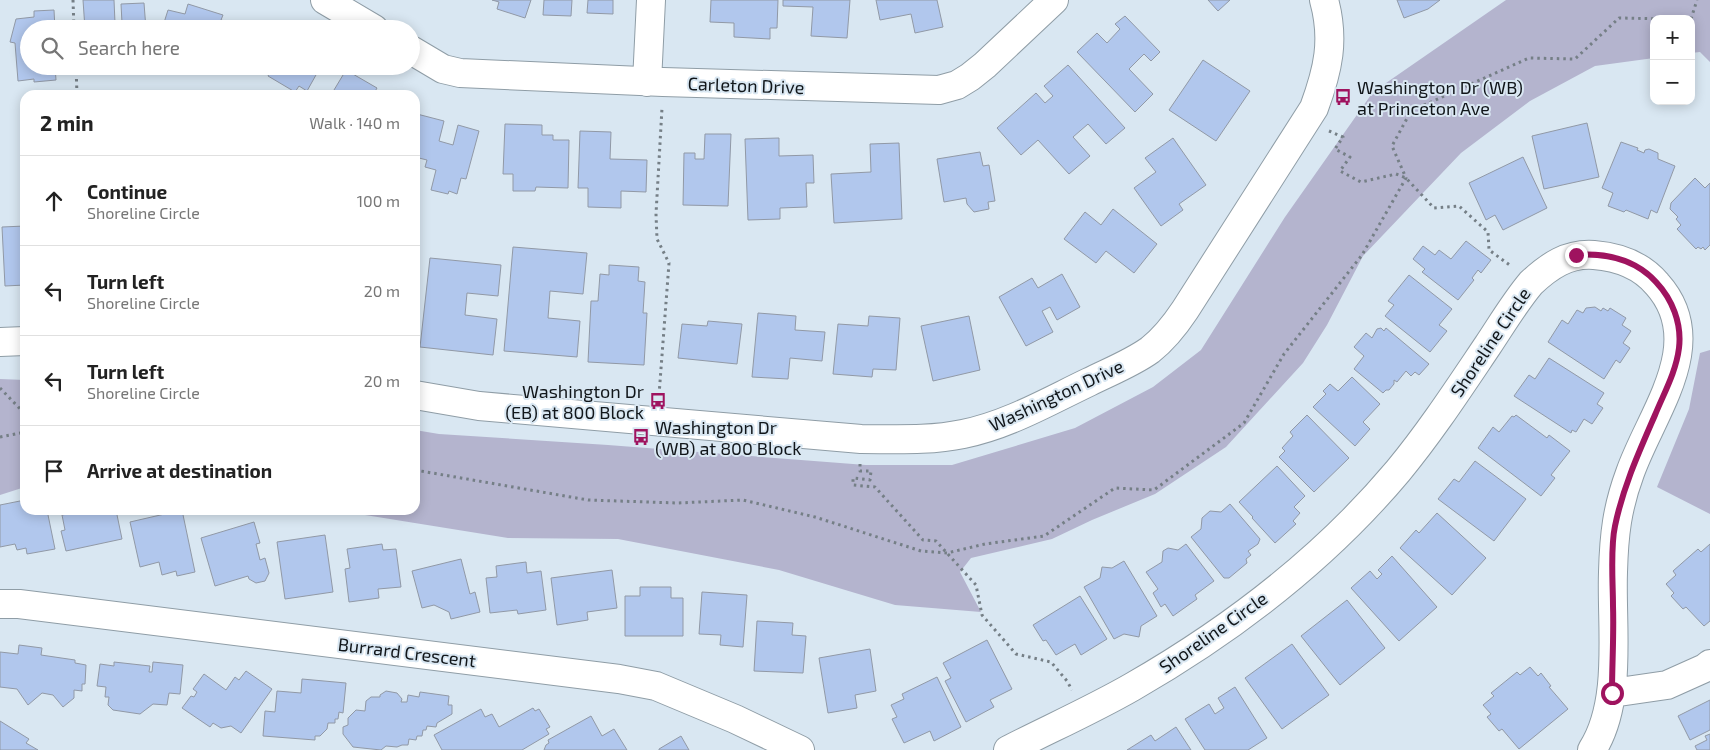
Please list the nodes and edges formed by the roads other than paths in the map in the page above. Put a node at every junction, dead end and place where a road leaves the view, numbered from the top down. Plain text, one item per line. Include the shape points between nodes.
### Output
1 (326, 0) edge
2 (651, 0) edge
3 (1054, 0) edge
4 (1324, 0) edge
5 (359, 20) edge
6 (420, 55) edge
7 (647, 82) junction
8 (20, 341) edge
9 (0, 342) edge
10 (420, 396) edge
11 (0, 604) edge
12 (1710, 664) edge
13 (1612, 693) junction
14 (800, 750) edge
15 (1008, 750) edge
16 (1592, 750) edge

1 - 5 street
2 - 7 street
3 - 7 street, Carleton Drive via 970,77 939,90
4 - 10 street, Washington Drive via 1330,36 1328,66 1314,108 1171,329 1140,357 1003,422 963,434 861,439 480,406
6 - 7 street, Carleton Drive via 443,69 460,73
8 - 9 street
11 - 14 street, Burrard Crescent via 619,679 664,689
12 - 13 street via 1666,685
13 - 15 street, Shoreline Circle via 1614,529 1630,471 1674,372 1679,332 1668,297 1653,279 1619,258 1589,254 1563,259 1531,283 1432,428 1396,472 1351,521 1286,580 1241,616 1132,687
13 - 16 street, Shoreline Circle via 1605,724

